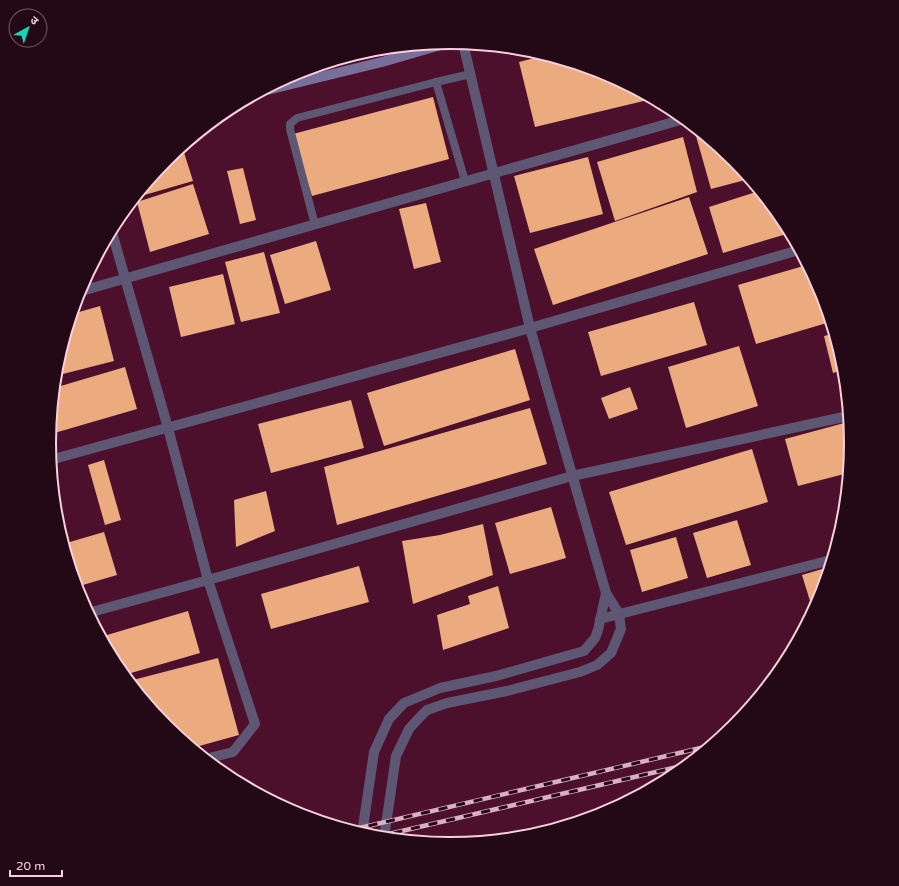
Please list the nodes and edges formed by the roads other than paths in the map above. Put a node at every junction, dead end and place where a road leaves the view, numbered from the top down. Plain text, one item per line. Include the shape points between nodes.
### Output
1 (423, 50) edge
2 (465, 50) edge
3 (471, 74) junction
4 (300, 79) edge
5 (436, 82) junction
6 (677, 121) edge
7 (493, 174) junction
8 (465, 181) junction
9 (315, 225) junction
10 (113, 238) edge
11 (794, 251) edge
12 (125, 279) junction
13 (86, 290) edge
14 (530, 328) junction
15 (843, 417) edge
16 (168, 428) junction
17 (56, 458) edge
18 (572, 476) junction
19 (825, 561) edge
20 (208, 580) junction
21 (606, 593) junction
22 (93, 612) edge
23 (618, 614) junction
24 (600, 619) junction
25 (212, 757) edge
26 (363, 827) edge
27 (385, 831) edge

1 - 4 main road via 382,62
2 - 3 street
3 - 5 lane
3 - 7 street
5 - 8 lane
5 - 9 lane via 297,118 290,124
6 - 7 street
7 - 8 street
7 - 14 street
8 - 9 street
9 - 12 street
10 - 12 street
11 - 14 street
12 - 13 street
12 - 16 street
14 - 16 street
14 - 18 street
15 - 18 street
16 - 17 street
16 - 20 street
18 - 20 street
18 - 21 street
19 - 23 street
20 - 22 street
20 - 25 street via 256,724 233,752
21 - 23 street
21 - 24 street
23 - 24 street
23 - 27 street via 621,628 616,642 611,653 597,665 580,672 427,710 409,729 396,756
24 - 26 street via 595,638 584,651 496,676 440,688 404,703 389,719 374,752

